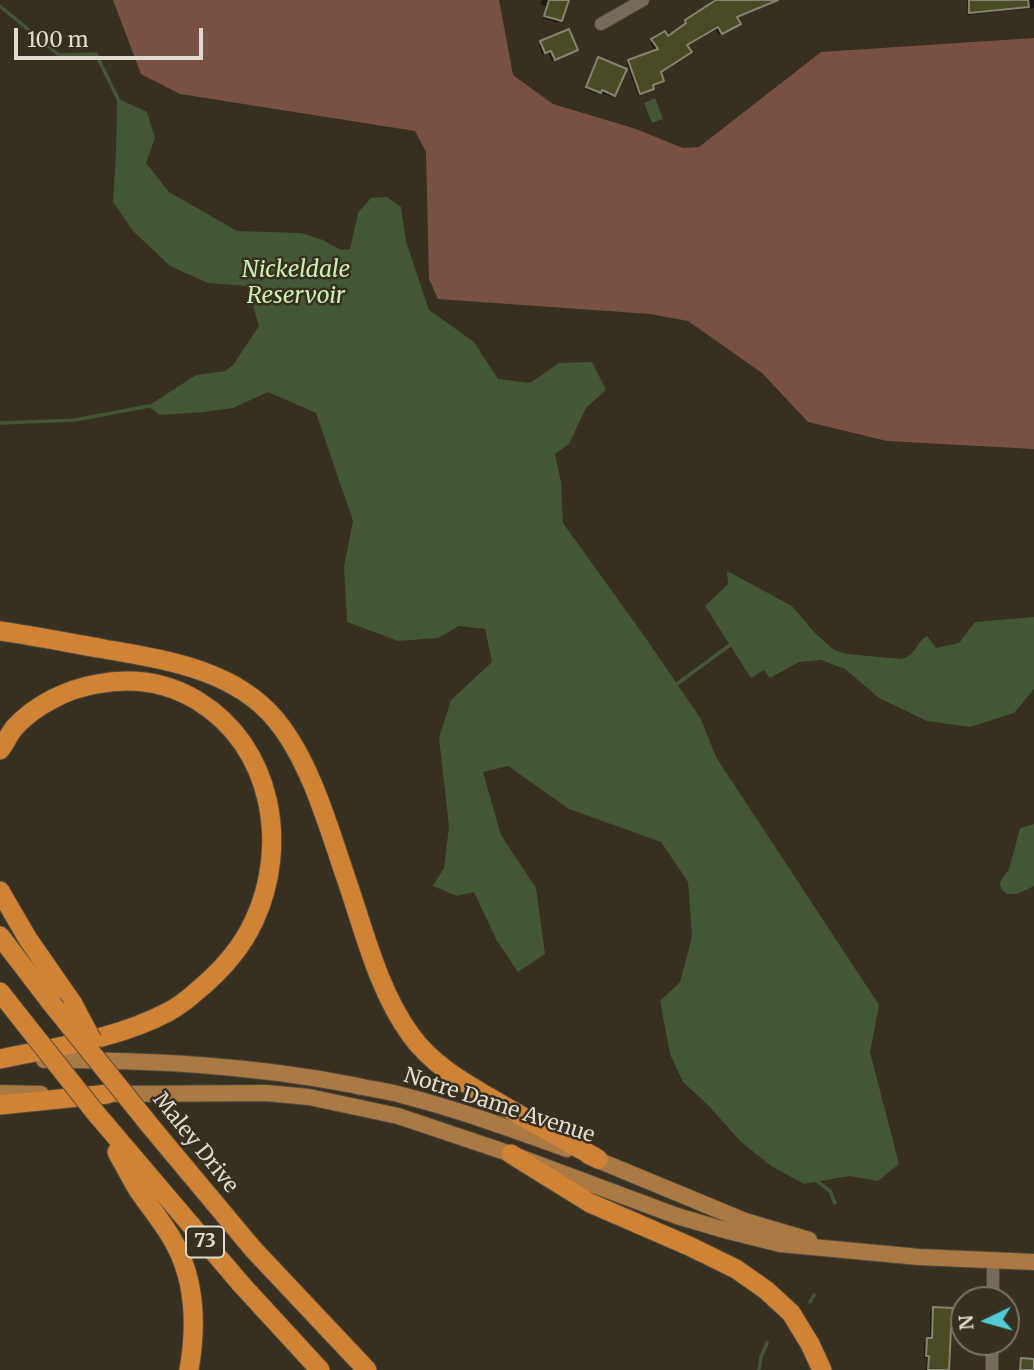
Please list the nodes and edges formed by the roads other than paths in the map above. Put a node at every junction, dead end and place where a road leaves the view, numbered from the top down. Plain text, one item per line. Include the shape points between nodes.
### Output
1 (642, 0) edge
2 (601, 24) dead end
3 (0, 631) edge
4 (0, 750) edge
5 (0, 891) edge
6 (0, 936) edge
7 (0, 992) edge
8 (0, 1060) edge
9 (111, 1087) junction
10 (0, 1093) edge
11 (0, 1105) edge
12 (94, 1111) junction
13 (511, 1154) junction
14 (598, 1159) junction
15 (845, 1251) junction
16 (993, 1261) junction
17 (1034, 1262) edge
18 (993, 1286) edge
19 (189, 1370) edge
20 (320, 1370) edge
21 (367, 1370) edge
22 (822, 1370) edge

1 - 2 street
3 - 14 highway via 181,664 228,682 256,700 276,720 303,764 381,979 411,1035 458,1079
4 - 8 highway via 14,729 62,694 105,682 153,683 205,705 241,740 260,773 272,822 269,872 254,920 209,981 150,1021
5 - 9 highway, bridge via 73,1004
6 - 9 highway, Maley Drive / 73, bridge
7 - 12 highway, 73, bridge
8 - 14 main road, Notre Dame Avenue via 214,1066 309,1076 451,1108
9 - 10 main road, Notre Dame Avenue
9 - 11 highway
9 - 13 main road, Notre Dame Avenue via 309,1097 398,1116
9 - 21 highway, Maley Drive / 73, bridge
12 - 19 highway via 186,1269 194,1320
12 - 20 highway, 73
13 - 15 main road, Notre Dame Avenue via 728,1231 780,1244
13 - 22 highway via 590,1203 736,1269 791,1313
14 - 15 main road, Notre Dame Avenue via 745,1221
15 - 16 main road, Notre Dame Avenue
16 - 17 main road, Notre Dame Avenue
16 - 18 street

